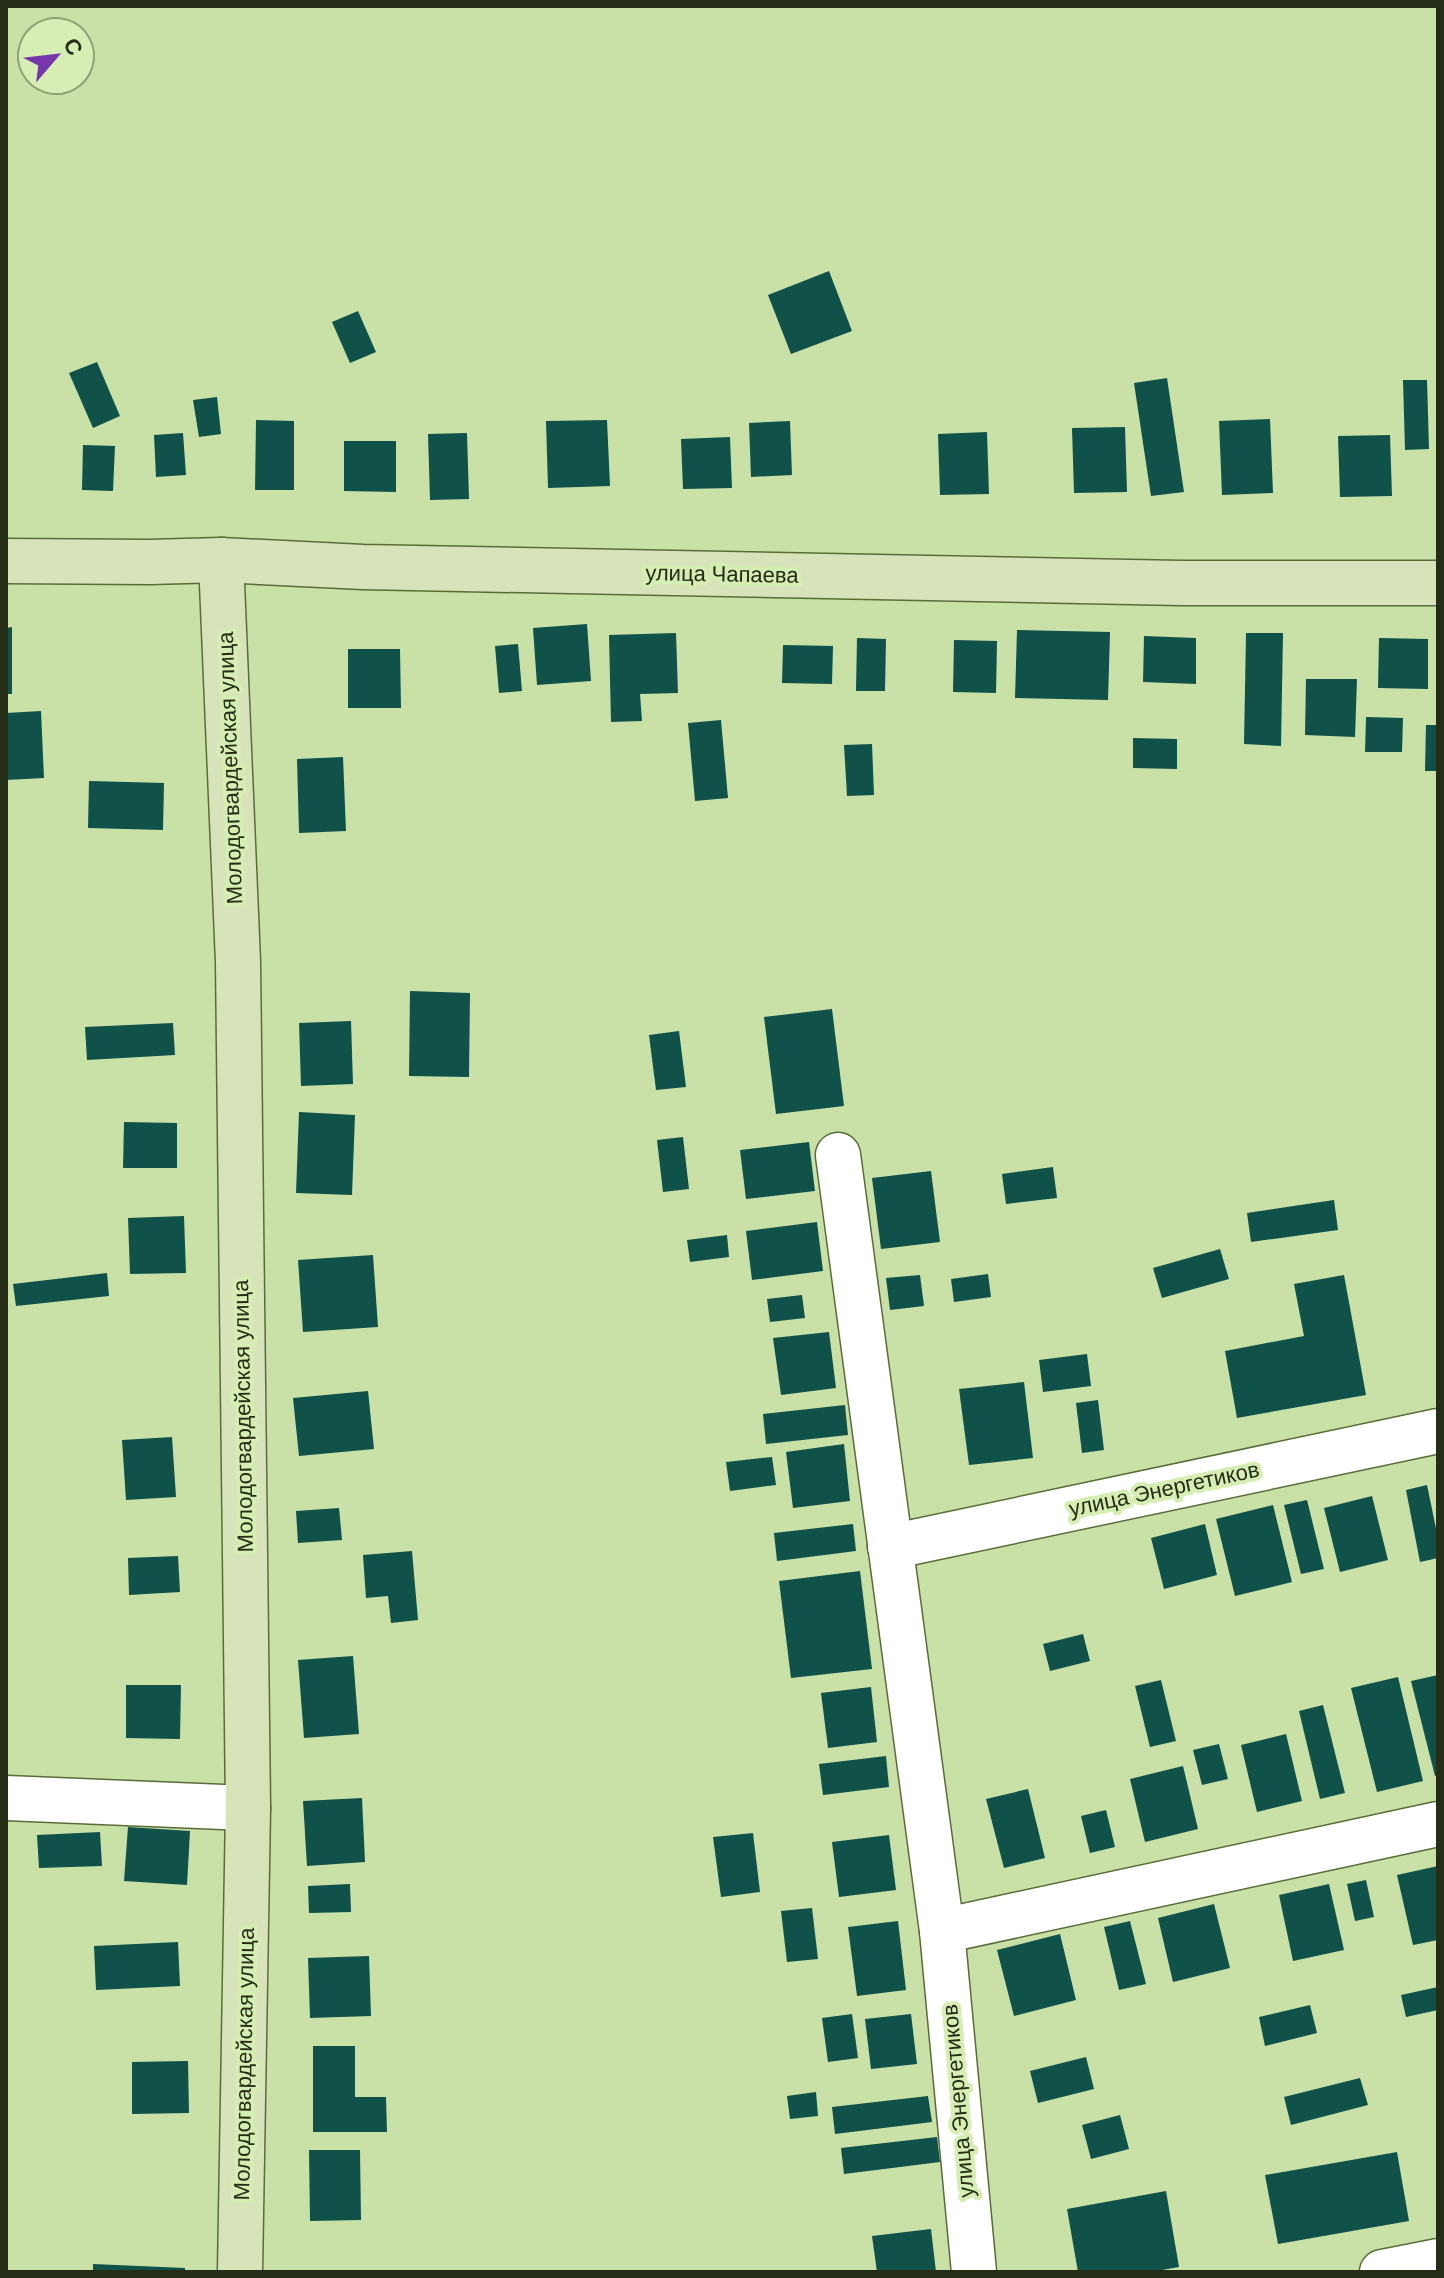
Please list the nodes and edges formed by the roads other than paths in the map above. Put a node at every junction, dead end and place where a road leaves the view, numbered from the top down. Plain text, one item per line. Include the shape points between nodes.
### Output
1 (221, 560) junction
2 (6, 561) edge
3 (1438, 583) edge
4 (838, 1155) dead end
5 (1438, 1431) edge
6 (890, 1547) junction
7 (6, 1798) edge
8 (248, 1808) junction
9 (1438, 1824) edge
10 (942, 1931) junction
11 (1438, 2261) edge
12 (240, 2272) edge
13 (974, 2272) edge
14 (1382, 2272) edge

1 - 2 street, улица Чапаева
1 - 3 street, улица Чапаева via 378,568
1 - 8 street, Молодогвардейская улица via 238,962
4 - 6 street, улица Энергетиков
5 - 6 street, улица Энергетиков
6 - 10 street, улица Энергетиков
7 - 8 street
8 - 12 street, Молодогвардейская улица
9 - 10 street
10 - 13 street, улица Энергетиков
11 - 14 street

